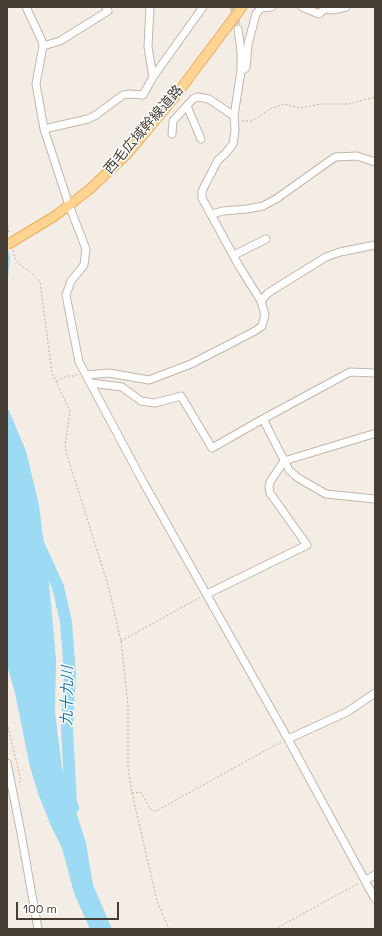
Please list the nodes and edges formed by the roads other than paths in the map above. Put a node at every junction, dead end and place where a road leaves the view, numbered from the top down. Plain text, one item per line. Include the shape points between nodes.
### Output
1 (26, 7) edge
2 (106, 7) edge
3 (150, 7) edge
4 (203, 7) edge
5 (242, 7) edge
6 (272, 7) edge
7 (302, 7) edge
8 (346, 7) edge
9 (325, 8) edge
10 (238, 29) tunnel mouth
11 (43, 46) junction
12 (241, 71) junction
13 (154, 77) junction
14 (186, 106) junction
15 (234, 116) junction
16 (44, 129) junction
17 (172, 134) dead end
18 (201, 139) dead end
19 (375, 162) edge
20 (69, 205) junction
21 (212, 214) junction
22 (266, 239) dead end
23 (375, 245) edge
24 (10, 248) edge
25 (234, 255) junction
26 (260, 301) junction
27 (85, 373) junction
28 (375, 373) edge
29 (91, 384) junction
30 (263, 419) junction
31 (375, 434) edge
32 (284, 461) junction
33 (375, 499) edge
34 (207, 594) junction
35 (375, 693) edge
36 (288, 739) junction
37 (7, 763) edge
38 (375, 875) edge
39 (365, 880) junction
40 (375, 899) edge
41 (38, 929) edge

1 - 11 street
2 - 11 street via 108,11 60,41
3 - 13 street via 148,47
4 - 13 street
5 - 20 main road, 西毛広域幹線道路 via 173,99 128,153
6 - 12 street via 261,8 256,14 248,44 246,68
7 - 9 street via 319,14
8 - 9 street via 333,10
10 - 12 street
11 - 16 street via 36,84
12 - 15 street
13 - 16 street via 143,95 123,95 88,119
14 - 15 street via 193,99 209,98
14 - 17 street via 173,122
14 - 18 street
15 - 21 street via 233,144 218,160 202,191 202,198
16 - 20 street
19 - 21 street via 357,156 335,157 263,206
20 - 24 main road, 西毛広域幹線道路, bridge
20 - 27 street via 86,249 84,265 71,282 66,295 79,362
21 - 25 street
22 - 25 street
23 - 26 street via 326,257 268,293
25 - 26 street
26 - 27 street via 265,315 262,326 191,364 149,380
27 - 29 street
28 - 30 street via 350,372
29 - 30 street via 122,387 141,401 155,403 181,396 212,448
29 - 34 street
30 - 32 street
31 - 32 street
32 - 33 street via 298,478 326,494
32 - 34 street via 270,482 270,493 307,545
34 - 36 street
35 - 36 street via 347,712
36 - 39 street
37 - 41 street
38 - 39 street
39 - 40 street

